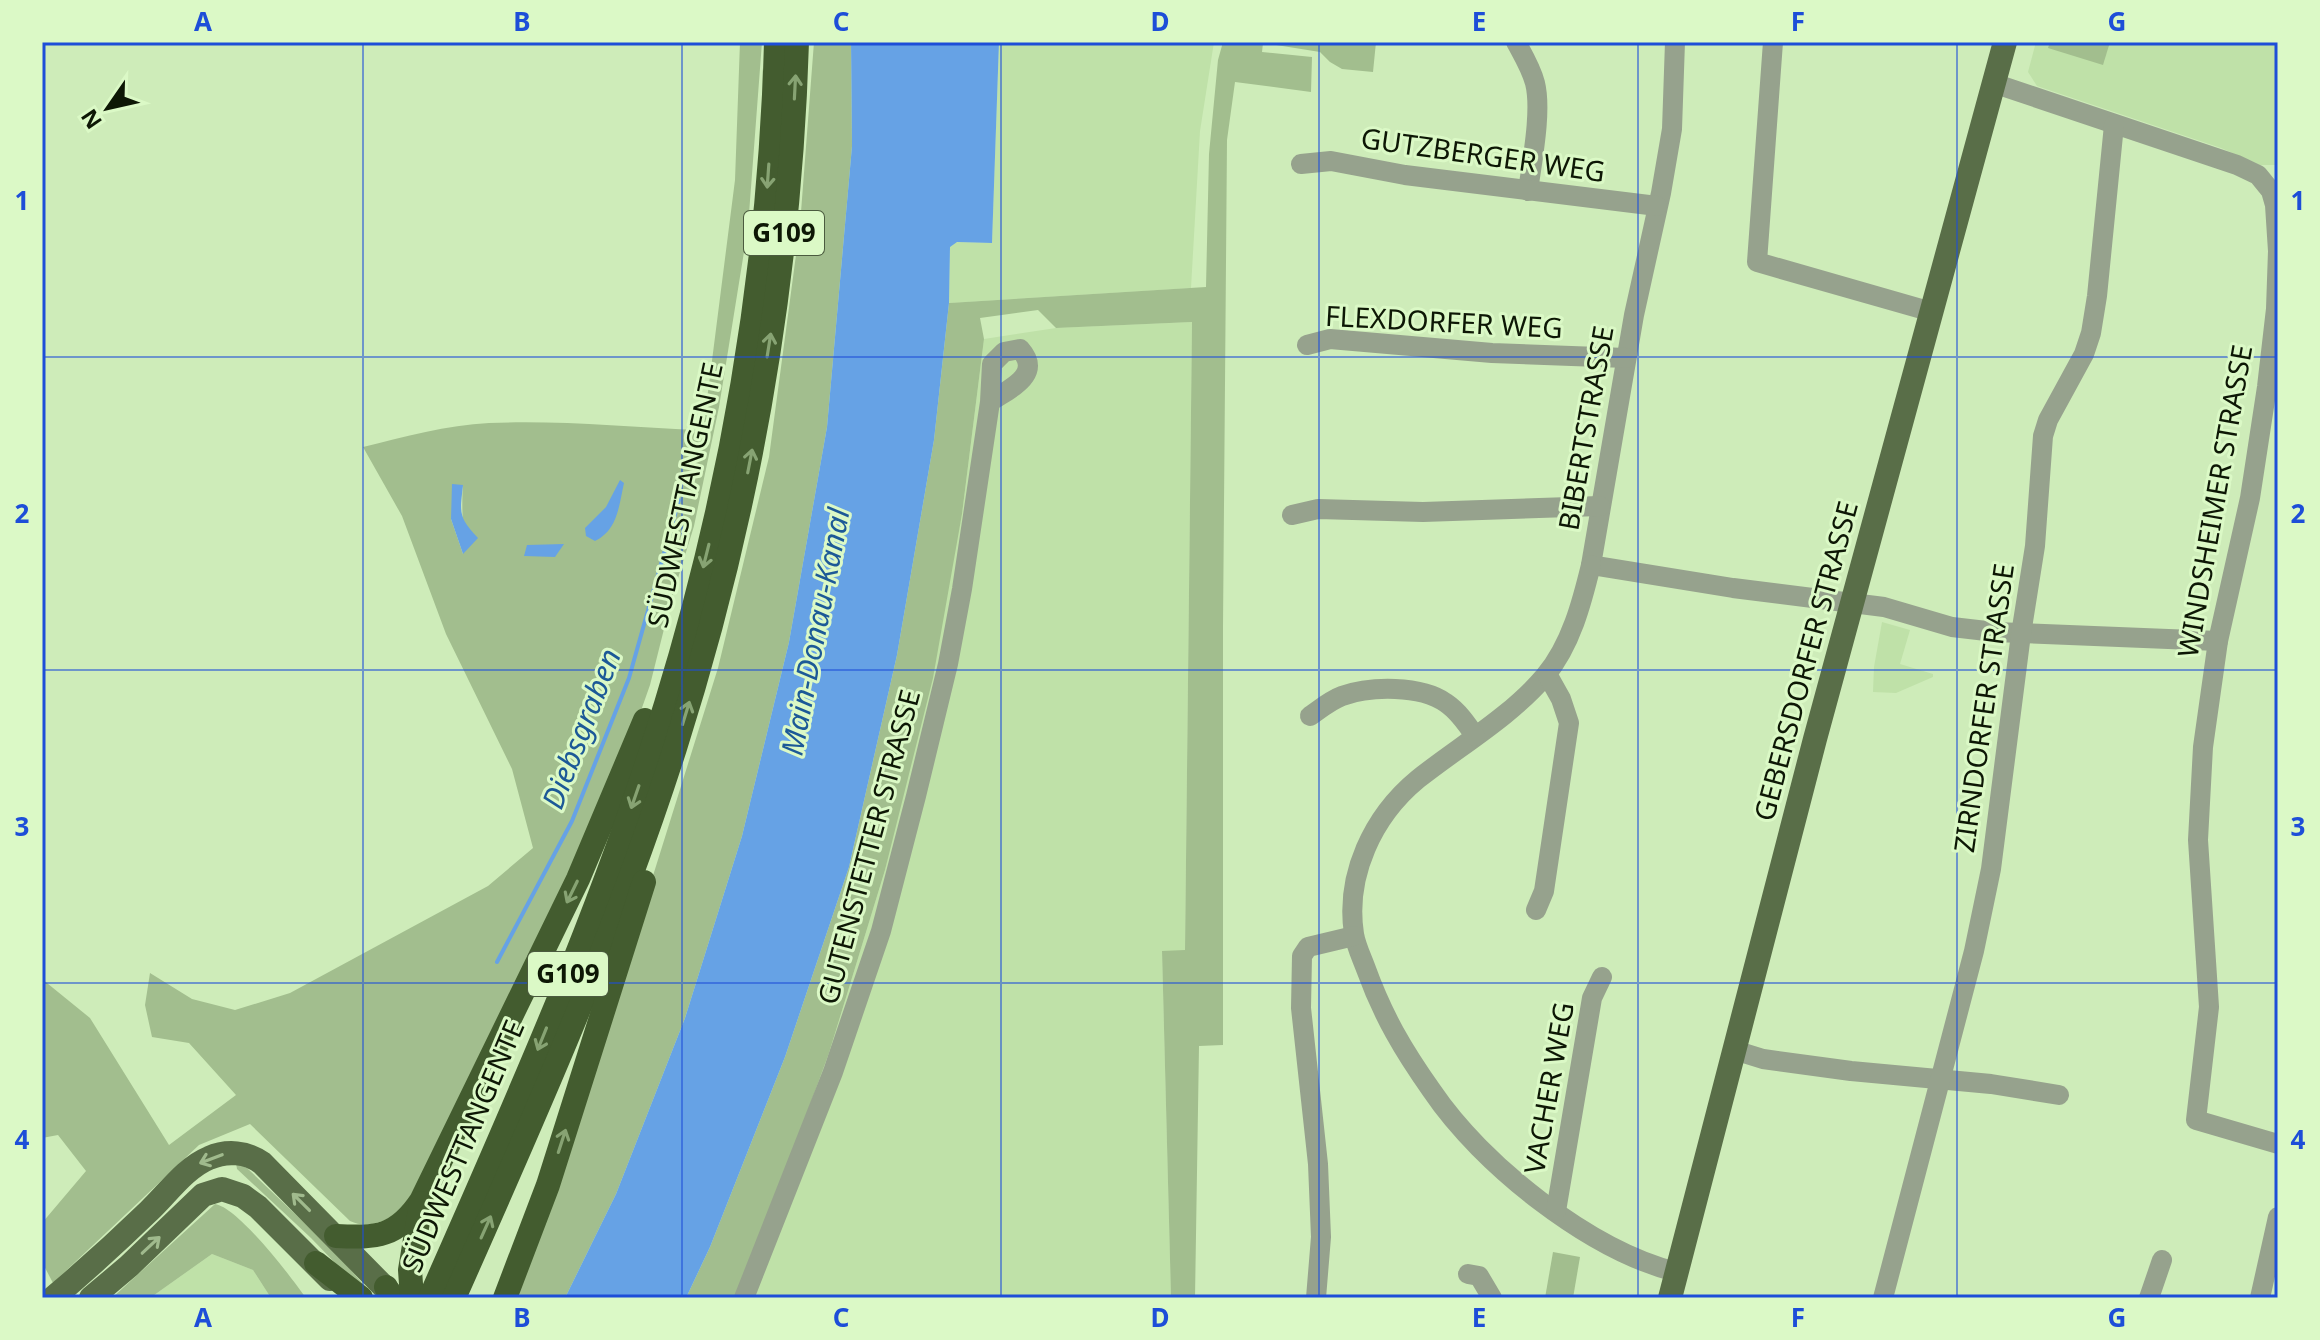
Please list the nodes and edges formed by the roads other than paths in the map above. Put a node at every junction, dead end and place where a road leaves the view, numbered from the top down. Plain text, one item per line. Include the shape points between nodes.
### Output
1 (776, 42) edge
2 (797, 42) edge
3 (1516, 42) edge
4 (1675, 42) edge
5 (1773, 42) edge
6 (2005, 42) edge
7 (1993, 83) junction
8 (2114, 125) junction
9 (1301, 164) dead end
10 (1528, 191) junction
11 (1657, 206) junction
12 (1932, 312) junction
13 (1307, 345) dead end
14 (1626, 358) junction
15 (990, 402) dead end
16 (1600, 506) junction
17 (1292, 515) dead end
18 (1591, 565) junction
19 (1851, 603) junction
20 (2021, 634) junction
21 (2218, 641) junction
22 (683, 642) junction
23 (1547, 674) junction
24 (1310, 716) dead end
25 (1475, 736) junction
26 (653, 813) junction
27 (1536, 910) dead end
28 (1354, 936) junction
29 (1602, 977) dead end
30 (1734, 1050) junction
31 (1942, 1078) junction
32 (2059, 1095) dead end
33 (2278, 1144) edge
34 (421, 1201) junction
35 (1556, 1211) junction
36 (2278, 1217) edge
37 (336, 1236) junction
38 (2162, 1260) dead end
39 (316, 1263) junction
40 (1676, 1272) junction
41 (1468, 1274) dead end
42 (391, 1294) edge
43 (505, 1296) edge
44 (750, 1296) edge
45 (53, 1298) edge
46 (91, 1298) edge
47 (336, 1298) edge
48 (348, 1298) edge
49 (361, 1298) edge
50 (412, 1298) edge
51 (430, 1298) edge
52 (454, 1298) edge
53 (1316, 1298) edge
54 (1492, 1298) edge
55 (1670, 1298) edge
56 (1883, 1298) edge
57 (2149, 1298) edge
58 (2260, 1298) edge

1 -> 22 highway, SÜDWESTTANGENTE / G109 via 761,245 744,370
26 -> 2 highway, SÜDWESTTANGENTE / G109 via 708,636 757,422 783,248
3 - 10 street via 1537,91
4 - 11 street, BIBERTSTRASSE via 1672,129
5 - 12 street via 1757,262
6 - 7 main road, GEBERSDORFER STRASSE
7 - 8 street, WINDSHEIMER STRASSE
7 - 12 main road, GEBERSDORFER STRASSE
8 - 20 street, ZIRNDORFER STRASSE via 2091,333 2043,436 2035,546
8 - 21 street, WINDSHEIMER STRASSE via 2258,175 2275,205 2276,309 2267,387 2250,498
9 - 10 street, GUTZBERGER WEG via 1331,161
10 - 11 street, GUTZBERGER WEG
11 - 14 street, BIBERTSTRASSE
12 - 19 main road, GEBERSDORFER STRASSE
13 - 14 street, FLEXDORFER WEG via 1330,339
14 - 16 street, BIBERTSTRASSE
15 - 44 street, GUTENSTETTER STRASSE via 948,664 881,931
16 - 17 street via 1423,512 1318,509
16 - 18 street, BIBERTSTRASSE
18 - 19 street, BIBERTSTRASSE
18 - 23 street via 1577,618
19 - 20 street, BIBERTSTRASSE via 1952,627
19 - 30 main road, GEBERSDORFER STRASSE
20 - 21 street, BIBERTSTRASSE
20 - 31 street, ZIRNDORFER STRASSE via 1991,869
21 - 33 street, WINDSHEIMER STRASSE via 2199,789 2209,1007 2196,1120
22 -> 34 highway via 578,879
22 -> 51 highway, SÜDWESTTANGENTE / G109 via 589,922
23 - 25 street via 1517,706
23 - 27 street via 1569,723 1544,891
24 - 25 street via 1339,697 1411,690 1447,703
25 - 28 street via 1415,781 1373,834 1357,871
43 -> 26 highway via 548,1185 609,995 653,850
52 -> 26 highway, SÜDWESTTANGENTE / G109 via 566,1041
28 - 35 street via 1397,1040 1438,1100 1489,1158
28 - 53 street via 1308,947 1302,956 1301,1008 1321,1237
29 - 35 street, VACHER WEG via 1592,998
30 - 31 street via 1851,1071
30 - 40 main road, GEBERSDORFER STRASSE
31 - 32 street
31 - 56 street, ZIRNDORFER STRASSE
34 - 37 highway via 389,1233
34 - 50 highway via 410,1270
35 - 40 street via 1587,1233
36 - 58 street
37 - 42 main road
37 -> 45 main road via 258,1160 242,1154 217,1155 188,1172
38 - 57 street
46 -> 39 main road via 199,1199 217,1190 249,1200
39 - 47 highway
39 - 48 main road
39 - 49 highway
40 - 55 main road, GEBERSDORFER STRASSE
41 - 54 street via 1479,1276

